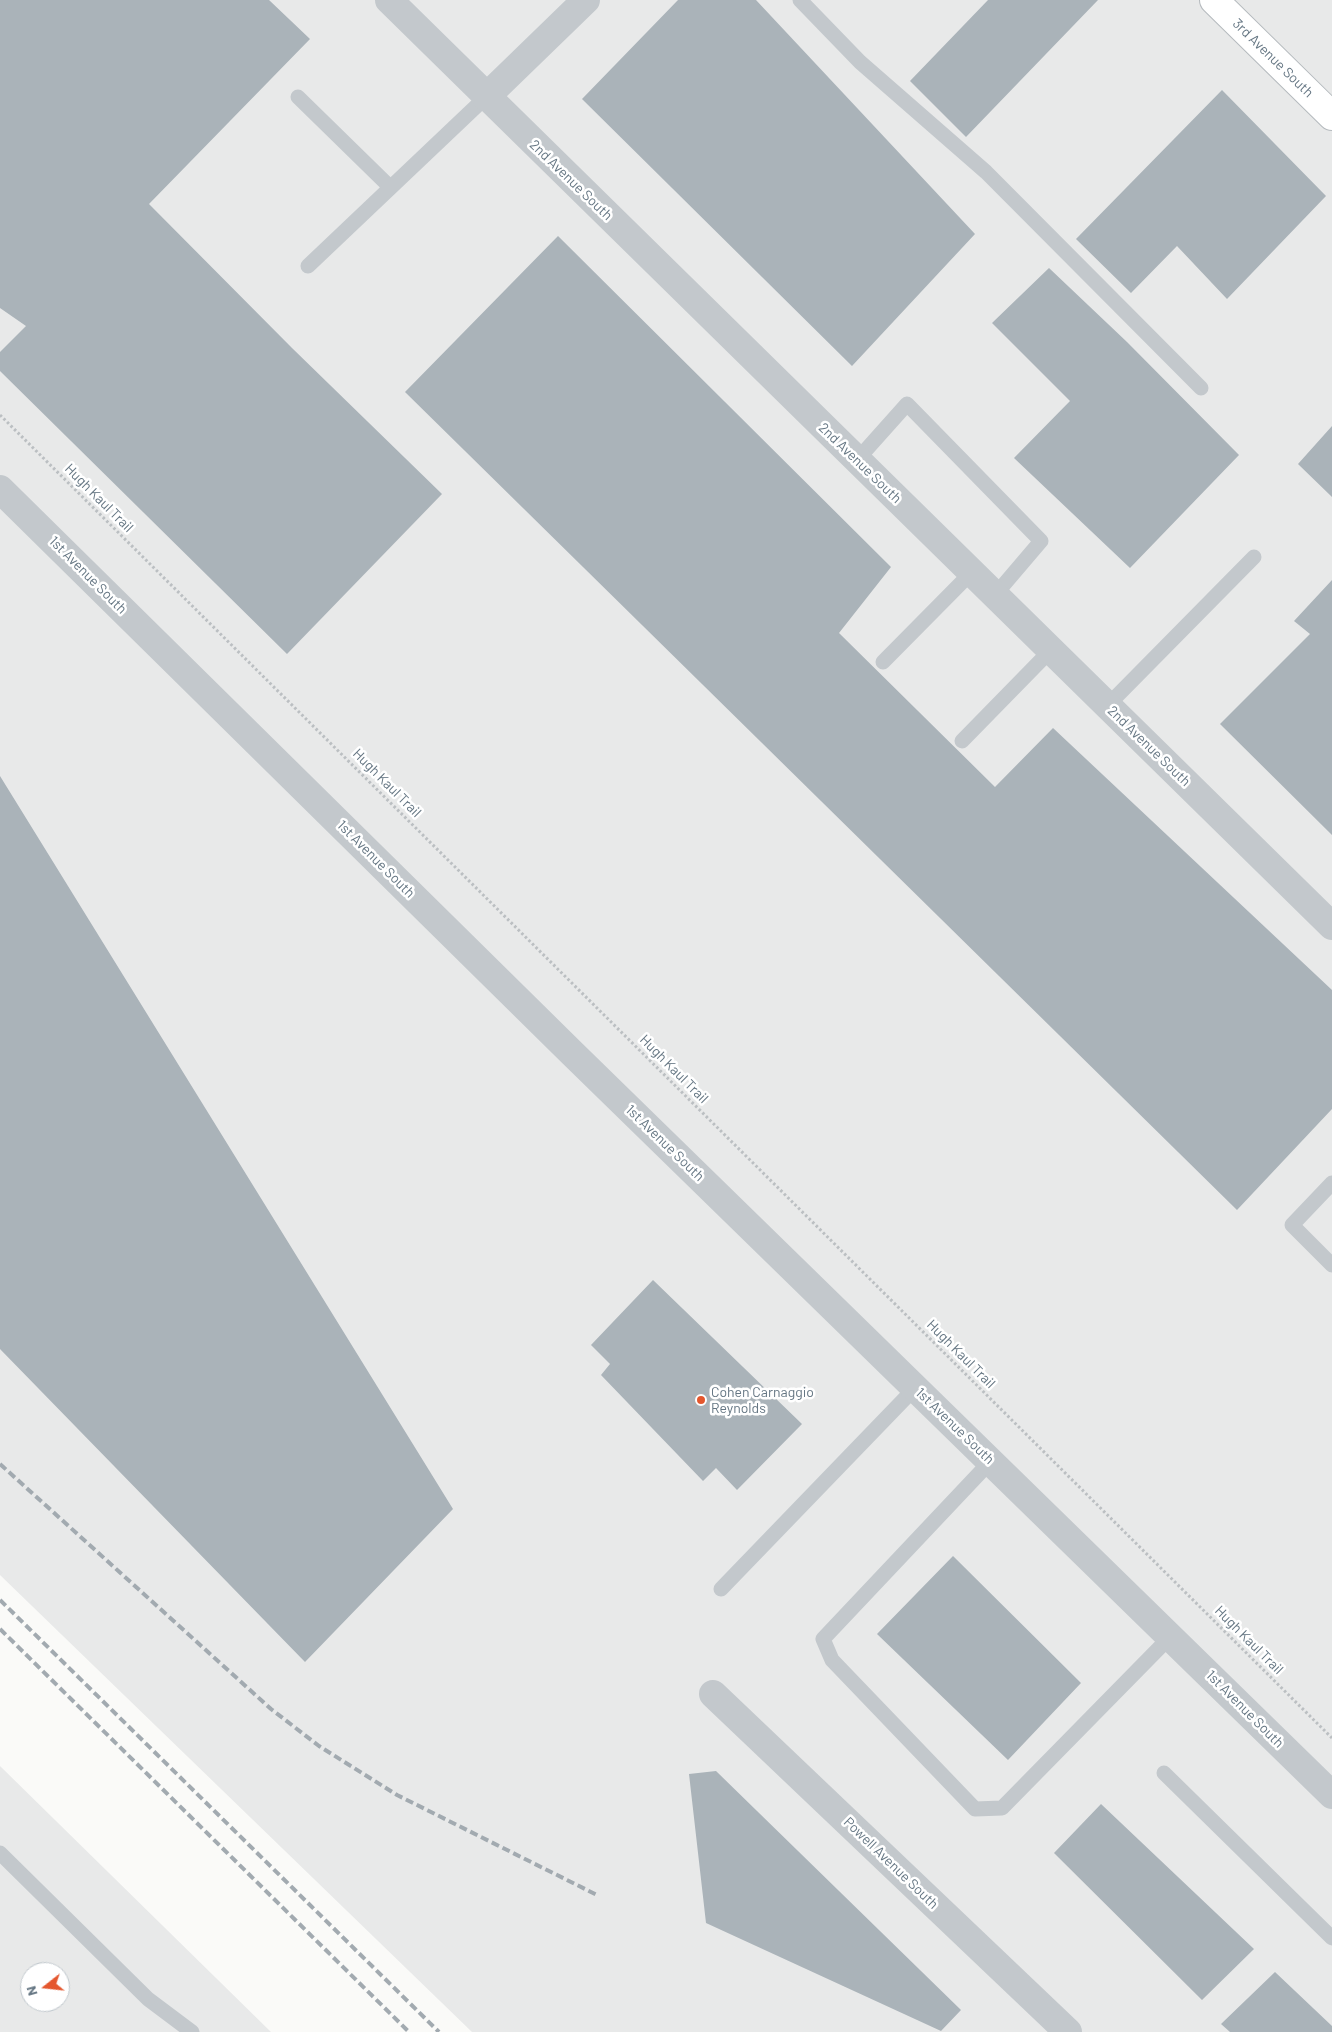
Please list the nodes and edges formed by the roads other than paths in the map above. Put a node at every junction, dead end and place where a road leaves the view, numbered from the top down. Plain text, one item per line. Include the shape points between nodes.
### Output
1 (389, 0) edge
2 (586, 0) edge
3 (800, 0) edge
4 (1214, 0) edge
5 (486, 97) junction
6 (298, 98) dead end
7 (1332, 116) edge
8 (390, 187) junction
9 (308, 266) dead end
10 (1201, 388) dead end
11 (857, 460) junction
12 (0, 489) edge
13 (1254, 556) dead end
14 (972, 572) junction
15 (995, 596) junction
16 (1051, 650) junction
17 (883, 662) dead end
18 (1108, 706) junction
19 (962, 741) dead end
20 (1332, 926) edge
21 (1332, 1183) edge
22 (1332, 1265) edge
23 (916, 1387) junction
24 (991, 1461) junction
25 (721, 1589) dead end
26 (1171, 1636) junction
27 (713, 1694) dead end
28 (1164, 1773) dead end
29 (1332, 1795) edge
30 (0, 1853) edge
31 (1332, 1938) edge
32 (192, 2032) edge
33 (1068, 2032) edge

1 - 5 street, 2nd Avenue South
2 - 5 street
3 - 10 lane via 860,62 986,172
4 - 7 main road, 3rd Avenue South
5 - 8 lane
5 - 11 street, 2nd Avenue South
6 - 8 lane
8 - 9 lane
11 - 14 street, 2nd Avenue South
11 - 15 lane via 907,404 1041,542
12 - 23 street, 1st Avenue South
13 - 18 lane
14 - 15 street, 2nd Avenue South
14 - 17 lane
15 - 16 street, 2nd Avenue South
16 - 18 street, 2nd Avenue South
16 - 19 lane
18 - 20 street, 2nd Avenue South
21 - 22 lane via 1292,1225
23 - 24 street, 1st Avenue South
23 - 25 lane
24 - 26 street, 1st Avenue South
24 - 26 lane via 823,1639 832,1660 975,1809 1002,1808
26 - 29 street, 1st Avenue South
27 - 33 street, Powell Avenue South
28 - 31 lane
30 - 32 lane via 148,1999

